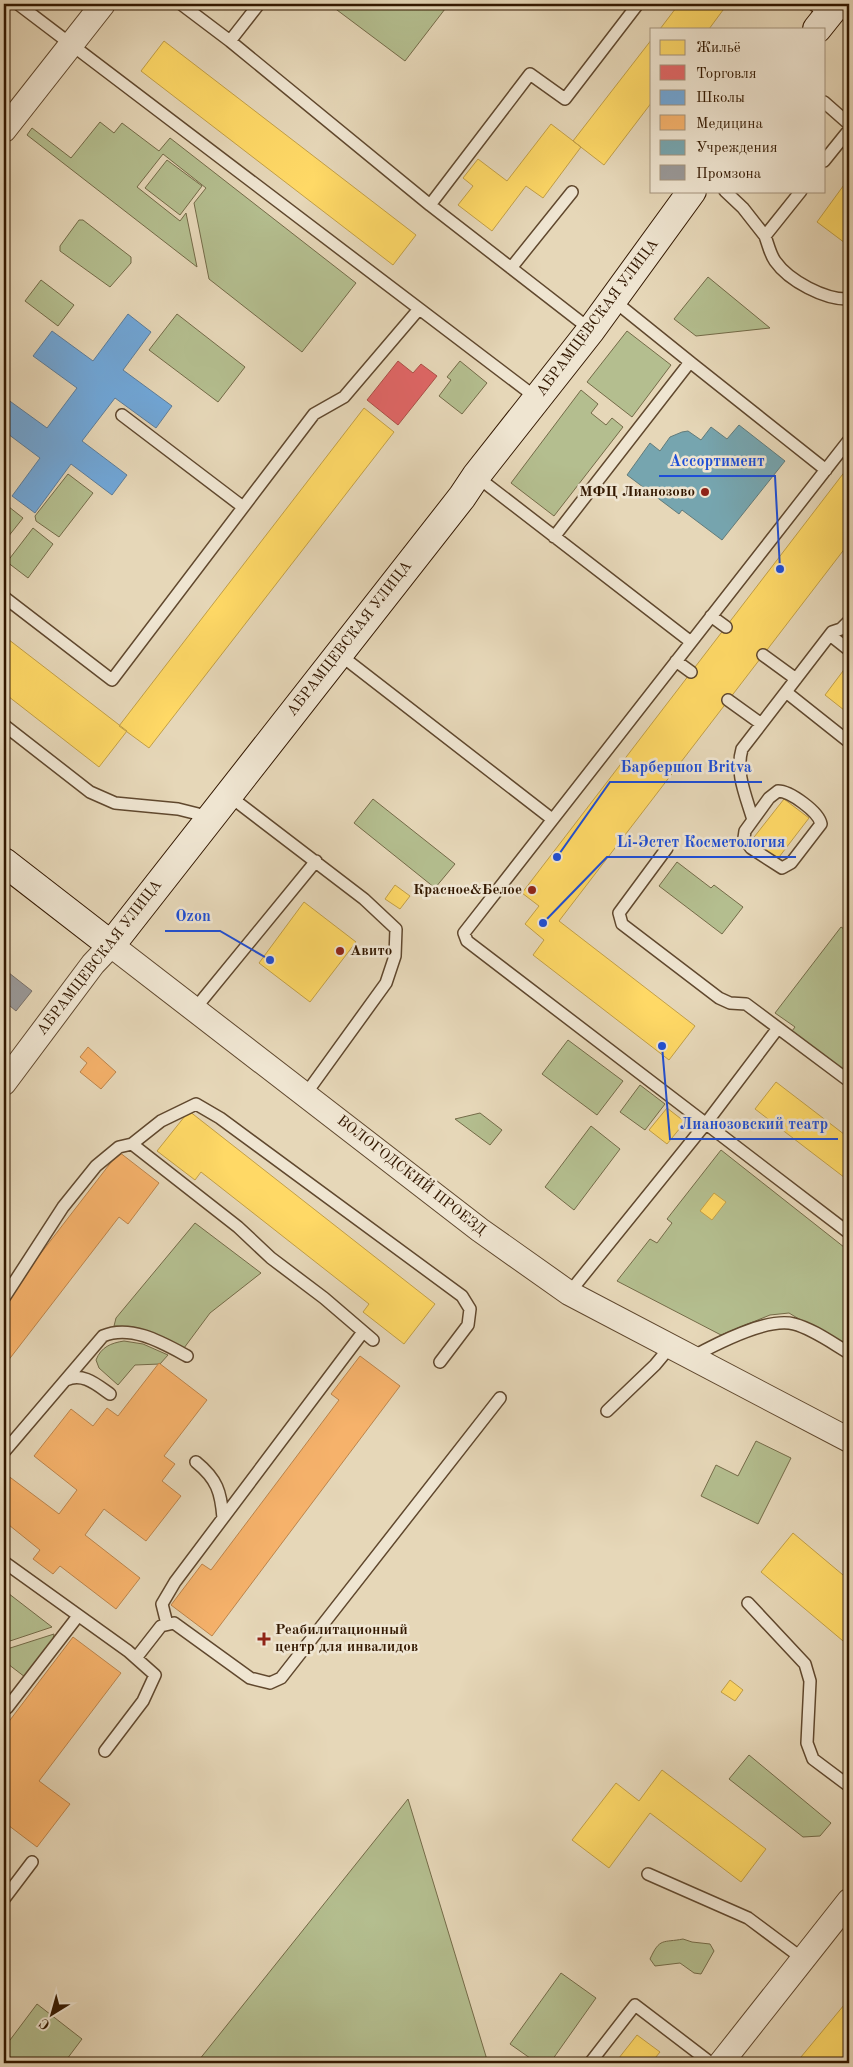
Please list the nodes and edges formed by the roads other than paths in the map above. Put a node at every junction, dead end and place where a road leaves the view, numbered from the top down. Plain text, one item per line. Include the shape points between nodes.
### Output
1 (18, 4) edge
2 (103, 4) edge
3 (181, 4) edge
4 (260, 4) edge
5 (638, 4) edge
6 (230, 41) junction
7 (72, 43) junction
8 (826, 104) edge
9 (849, 124) edge
10 (5, 126) edge
11 (849, 130) edge
12 (826, 159) edge
13 (572, 192) dead end
14 (691, 192) edge
15 (726, 192) edge
16 (799, 192) edge
17 (430, 205) junction
18 (765, 236) junction
19 (511, 268) junction
20 (849, 299) edge
21 (612, 300) junction
22 (419, 309) junction
23 (591, 330) junction
24 (690, 362) junction
25 (538, 399) junction
26 (122, 416) dead end
27 (849, 440) edge
28 (826, 470) junction
29 (476, 476) junction
30 (243, 507) junction
31 (554, 537) junction
32 (4, 597) edge
33 (711, 616) junction
34 (849, 621) edge
35 (726, 627) dead end
36 (830, 635) junction
37 (691, 642) junction
38 (849, 650) edge
39 (339, 654) junction
40 (763, 655) dead end
41 (676, 661) junction
42 (691, 672) dead end
43 (796, 679) junction
44 (786, 692) junction
45 (728, 700) dead end
46 (760, 723) junction
47 (4, 725) edge
48 (849, 742) edge
49 (227, 795) junction
50 (210, 817) junction
51 (552, 819) junction
52 (753, 820) junction
53 (667, 848) dead end
54 (316, 861) junction
55 (4, 862) edge
56 (111, 944) junction
57 (194, 1010) junction
58 (778, 1028) junction
59 (849, 1081) edge
60 (4, 1083) edge
61 (305, 1095) junction
62 (707, 1122) junction
63 (132, 1144) junction
64 (849, 1233) edge
65 (569, 1293) junction
66 (4, 1298) edge
67 (364, 1332) junction
68 (373, 1340) dead end
69 (670, 1347) junction
70 (849, 1353) edge
71 (188, 1356) dead end
72 (690, 1358) junction
73 (83, 1360) junction
74 (440, 1362) dead end
75 (66, 1380) junction
76 (89, 1380) junction
77 (110, 1394) dead end
78 (500, 1398) dead end
79 (607, 1410) dead end
80 (849, 1440) edge
81 (4, 1452) edge
82 (196, 1462) dead end
83 (223, 1518) junction
84 (4, 1562) edge
85 (748, 1603) dead end
86 (78, 1616) junction
87 (168, 1624) junction
88 (136, 1658) junction
89 (7, 1708) dead end
90 (105, 1751) dead end
91 (849, 1786) edge
92 (32, 1862) dead end
93 (648, 1874) dead end
94 (4, 1899) edge
95 (849, 1901) edge
96 (803, 1960) junction
97 (590, 2063) edge
98 (711, 2063) edge
99 (720, 2063) edge

1 - 7 lane
2 - 7 street
3 - 6 lane
4 - 6 lane
5 - 17 lane via 565,99 530,74
6 - 17 lane
7 - 10 street
7 - 22 lane
8 - 9 lane
11 - 12 lane
13 - 19 lane
14 - 21 street, АБРАМЦЕВСКАЯ УЛИЦА
15 - 18 lane
16 - 18 lane
17 - 19 lane
18 - 20 lane via 781,268 819,293 834,299
19 - 23 lane
21 - 23 street, АБРАМЦЕВСКАЯ УЛИЦА
21 - 24 lane
22 - 25 lane
22 - 30 lane via 344,397 314,414
23 - 25 street, АБРАМЦЕВСКАЯ УЛИЦА
24 - 28 lane
24 - 31 lane
25 - 29 street, АБРАМЦЕВСКАЯ УЛИЦА
26 - 30 lane
27 - 28 lane
28 - 33 lane
29 - 31 lane
29 - 39 street, АБРАМЦЕВСКАЯ УЛИЦА
30 - 32 lane via 112,680
31 - 37 lane
33 - 35 lane
33 - 37 lane
34 - 36 lane
36 - 38 lane
36 - 43 lane
37 - 41 lane
39 - 49 street, АБРАМЦЕВСКАЯ УЛИЦА
39 - 51 lane
40 - 43 lane
41 - 42 lane
41 - 51 lane
43 - 44 lane
44 - 46 lane
44 - 48 lane
45 - 46 lane
46 - 52 lane via 739,758 740,780
47 - 50 lane via 90,792 115,803 178,809
49 - 50 street, АБРАМЦЕВСКАЯ УЛИЦА
49 - 54 lane
50 - 56 street, АБРАМЦЕВСКАЯ УЛИЦА
51 - 62 lane via 466,929 465,937
52 - 52 lane via 769,798 782,791 791,794 818,816 822,824 791,863 782,868 745,842 745,831
53 - 58 lane via 621,910 620,920 626,928 719,998 746,1004
54 - 57 lane
54 - 61 lane via 380,912 396,929 395,956 386,984
55 - 56 street, ВОЛОГОДСКИЙ ПРОЕЗД
56 - 57 street, ВОЛОГОДСКИЙ ПРОЕЗД
56 - 60 street, АБРАМЦЕВСКАЯ УЛИЦА via 92,964
57 - 61 street, ВОЛОГОДСКИЙ ПРОЕЗД
58 - 59 lane
58 - 62 lane
61 - 65 street, ВОЛОГОДСКИЙ ПРОЕЗД via 480,1230
62 - 64 lane
62 - 65 lane
63 - 66 lane via 119,1147 96,1166 63,1206
63 - 67 lane
63 - 74 lane via 161,1121 196,1104 220,1118 462,1296 470,1309 468,1326
65 - 69 street, ВОЛОГОДСКИЙ ПРОЕЗД
67 - 68 lane
67 - 83 lane
69 - 72 street, ВОЛОГОДСКИЙ ПРОЕЗД
69 - 79 lane
70 - 72 lane via 792,1323 771,1324 718,1343
71 - 73 lane via 130,1332 112,1332 103,1336
72 - 80 street, ВОЛОГОДСКИЙ ПРОЕЗД
73 - 75 lane
73 - 76 lane
75 - 76 lane via 77,1377
75 - 81 lane
76 - 77 lane
78 - 87 lane via 281,1678 270,1683 250,1678 174,1623
82 - 83 lane via 211,1474 221,1497
83 - 87 lane via 162,1604
84 - 86 lane
85 - 91 lane via 805,1664 810,1681 807,1743 813,1759
86 - 88 lane
86 - 89 lane
87 - 88 lane via 161,1626
88 - 90 lane via 155,1675 144,1701
92 - 94 lane
93 - 96 lane via 748,1918
95 - 96 street
96 - 99 street
97 - 98 lane via 635,2004

